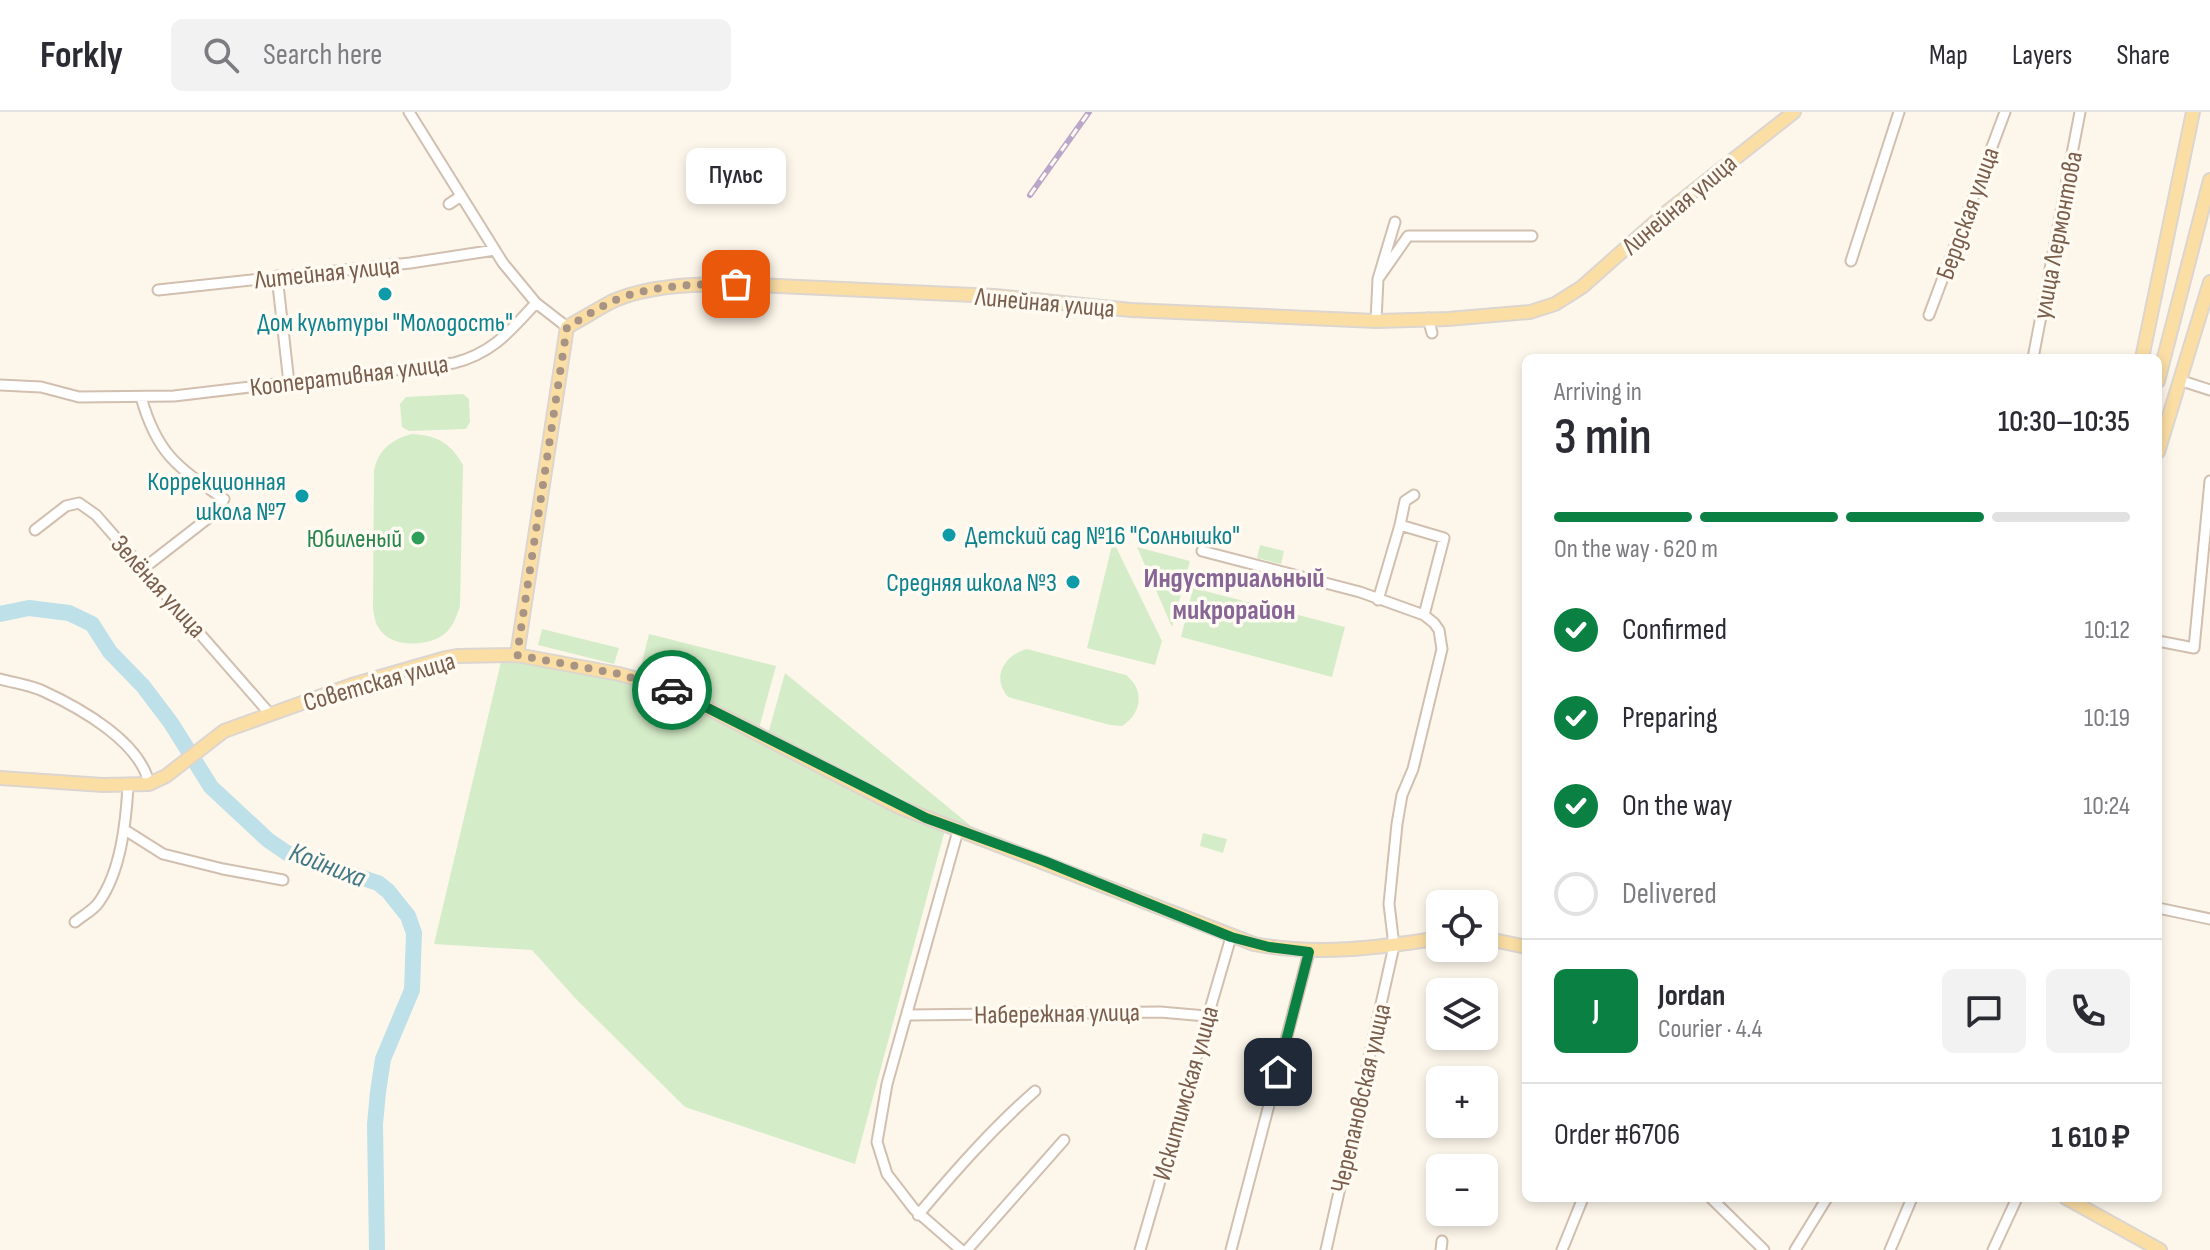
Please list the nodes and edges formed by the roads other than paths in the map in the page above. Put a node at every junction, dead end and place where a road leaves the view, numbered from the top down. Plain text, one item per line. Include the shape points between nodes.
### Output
1 (409, 112) edge
2 (1794, 112) edge
3 (1899, 112) edge
4 (2005, 112) edge
5 (2080, 112) edge
6 (2193, 112) edge
7 (2210, 180) edge
8 (461, 196) junction
9 (449, 204) dead end
10 (1395, 222) dead end
11 (1532, 236) dead end
12 (495, 250) junction
13 (1851, 261) dead end
14 (277, 276) junction
15 (1378, 279) junction
16 (2210, 282) edge
17 (158, 290) dead end
18 (536, 303) junction
19 (1929, 315) dead end
20 (1428, 318) junction
21 (1376, 321) junction
22 (567, 327) junction
23 (1432, 333) dead end
24 (2034, 354) edge
25 (2143, 354) edge
26 (2162, 366) edge
27 (2179, 380) junction
28 (289, 383) junction
29 (0, 385) edge
30 (2210, 390) edge
31 (141, 397) junction
32 (2162, 438) edge
33 (2210, 481) edge
34 (1414, 495) dead end
35 (1400, 525) junction
36 (35, 530) dead end
37 (1202, 551) dead end
38 (144, 568) junction
39 (1378, 600) junction
40 (1424, 615) junction
41 (2162, 642) edge
42 (517, 655) junction
43 (0, 679) edge
44 (270, 714) junction
45 (0, 778) edge
46 (149, 784) junction
47 (128, 786) junction
48 (125, 830) junction
49 (958, 831) junction
50 (283, 880) dead end
51 (2162, 909) edge
52 (2210, 919) edge
53 (75, 922) dead end
54 (1231, 937) junction
55 (1426, 940) edge
56 (1498, 941) edge
57 (1394, 946) junction
58 (1522, 946) edge
59 (1309, 952) junction
60 (908, 1015) junction
61 (1206, 1016) junction
62 (1035, 1091) dead end
63 (1064, 1140) dead end
64 (1581, 1202) edge
65 (1715, 1202) edge
66 (1825, 1202) edge
67 (1910, 1202) edge
68 (2015, 1202) edge
69 (2073, 1202) edge
70 (918, 1215) junction
71 (961, 1250) edge
72 (967, 1250) edge
73 (1140, 1250) edge
74 (1231, 1250) edge
75 (1326, 1250) edge
76 (1562, 1250) edge
77 (1764, 1250) edge
78 (1795, 1250) edge
79 (1890, 1250) edge
80 (1993, 1250) edge
81 (2160, 1250) edge

1 - 8 street
2 - 20 main road, Линейная улица via 1663,215 1593,279 1555,304 1512,315
3 - 13 street
4 - 19 street, Бердская улица
5 - 24 street, улица Лермонтова
6 - 25 main road
7 - 26 main road
8 - 9 street
8 - 12 street
10 - 15 street
11 - 15 street via 1408,236
12 - 14 street, Литейная улица
12 - 18 street
14 - 17 street, Литейная улица
14 - 28 street
15 - 21 street
16 - 27 main road
18 - 22 street
18 - 28 street, Кооперативная улица via 483,354 454,363
20 - 21 main road, Линейная улица
20 - 23 street
21 - 22 main road, Линейная улица via 709,284 642,292 613,301
22 - 42 main road
27 - 30 street
27 - 32 main road
28 - 31 street, Кооперативная улица
29 - 31 street, Кооперативная улица via 41,387 79,397
31 - 38 street via 159,445 180,470 224,499 216,512
33 - 41 street via 2194,648
34 - 35 street via 1405,501
35 - 39 street
35 - 40 street via 1444,538
36 - 38 street, Зелёная улица via 66,506 79,503
37 - 39 street
38 - 44 street, Зелёная улица
39 - 40 street
40 - 57 street, Черепановская улица via 1439,630 1442,649 1397,824 1389,904
42 - 44 main road, Советская улица via 446,658
42 - 49 main road, Советская улица via 667,687 899,807
43 - 46 street via 41,690 98,722 139,757
44 - 46 main road, Советская улица via 224,731
45 - 47 main road, Советская улица
46 - 47 main road, Советская улица
47 - 48 street
48 - 50 street via 163,854
48 - 53 street via 99,903
49 - 54 main road, Советская улица
49 - 60 street
51 - 52 street
54 - 59 main road, Советская улица
54 - 61 street, Искитимская улица
55 - 57 main road, Советская улица
56 - 58 main road
57 - 59 main road, Советская улица
57 - 75 street, Черепановская улица
59 - 74 street
60 - 61 street, Набережная улица
60 - 70 street via 887,1084 877,1142 887,1174
61 - 73 street, Искитимская улица
62 - 70 street via 997,1124
63 - 72 street
64 - 76 street
65 - 77 street
66 - 78 street
67 - 79 street
68 - 80 street
69 - 81 main road
70 - 71 street

